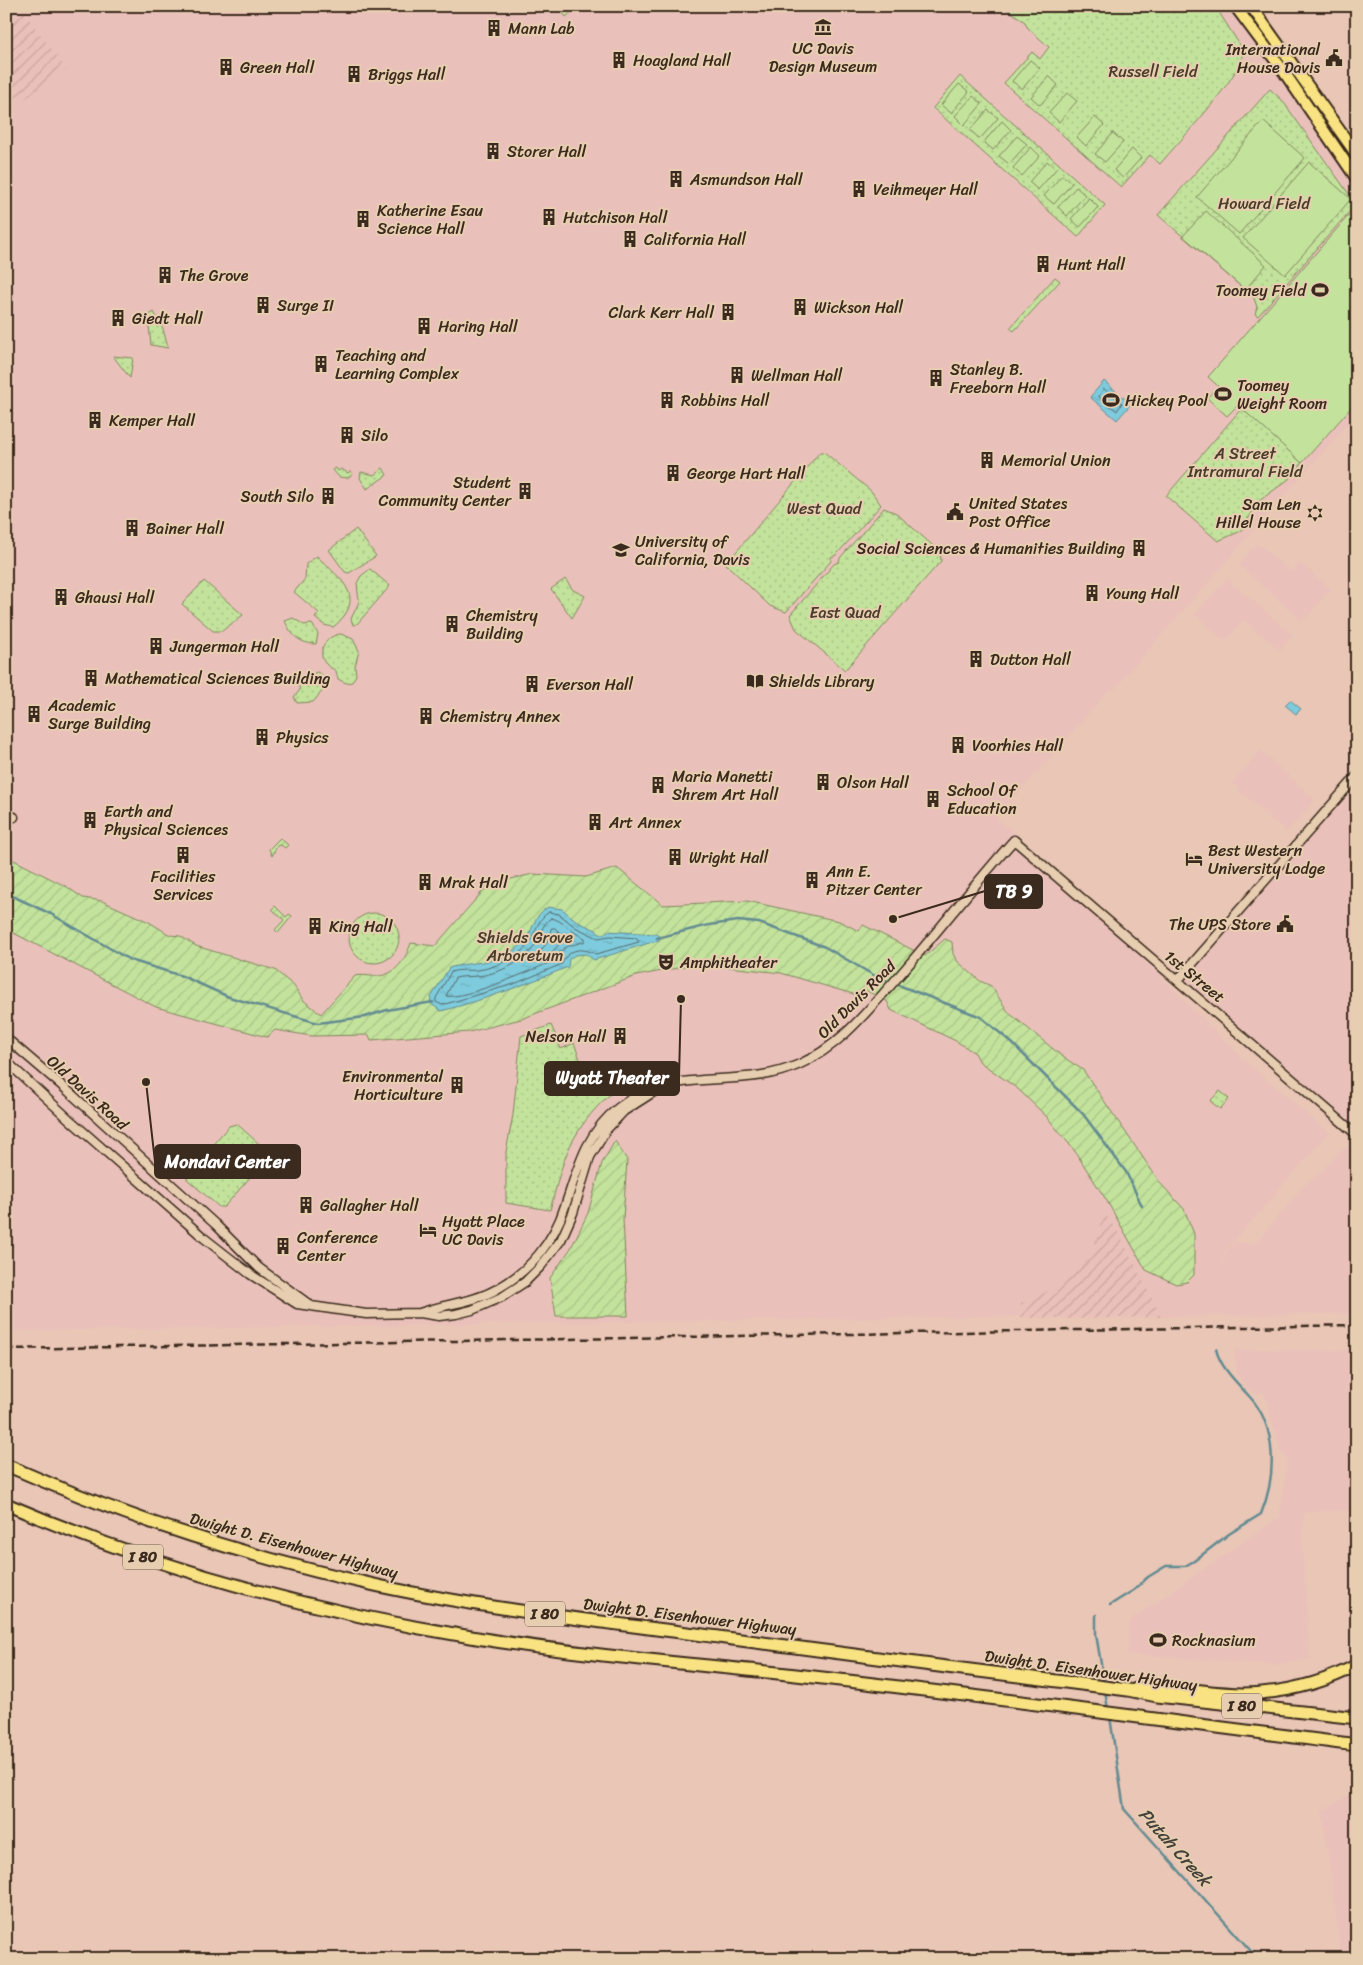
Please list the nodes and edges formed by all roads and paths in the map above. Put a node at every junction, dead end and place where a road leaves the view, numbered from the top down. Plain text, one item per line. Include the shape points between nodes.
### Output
1 (1235, 6) edge
2 (1251, 6) edge
3 (1357, 155) edge
4 (1357, 179) edge
5 (1357, 776) edge
6 (1014, 840) joint
7 (1178, 980) junction
8 (6, 1038) edge
9 (6, 1061) edge
10 (1357, 1135) edge
11 (310, 1305) junction
12 (6, 1465) edge
13 (6, 1504) edge
14 (1357, 1665) edge
15 (1128, 1690) junction
16 (1357, 1718) edge
17 (1357, 1745) edge

1 - 4 main road
2 - 3 main road
5 - 7 street
6 - 7 street, 1st Street
6 - 11 street, Old Davis Road via 905,970 836,1042 799,1064 765,1075 686,1081 645,1091 626,1102 596,1131 582,1154 557,1227 545,1248 526,1269 504,1285 485,1295 420,1313 343,1312
7 - 10 street, 1st Street
8 - 11 street, Old Davis Road via 216,1224 259,1268
9 - 11 street, Old Davis Road via 218,1249 282,1297 297,1304
12 - 15 highway, Dwight D. Eisenhower Highway / I 80 via 93,1501 198,1538 380,1586 506,1608
13 - 17 highway, I 80 via 115,1547 208,1578 324,1608 481,1639
14 - 15 highway via 1339,1675 1292,1689 1243,1694 1157,1686
15 - 16 highway, Dwight D. Eisenhower Highway / I 80

